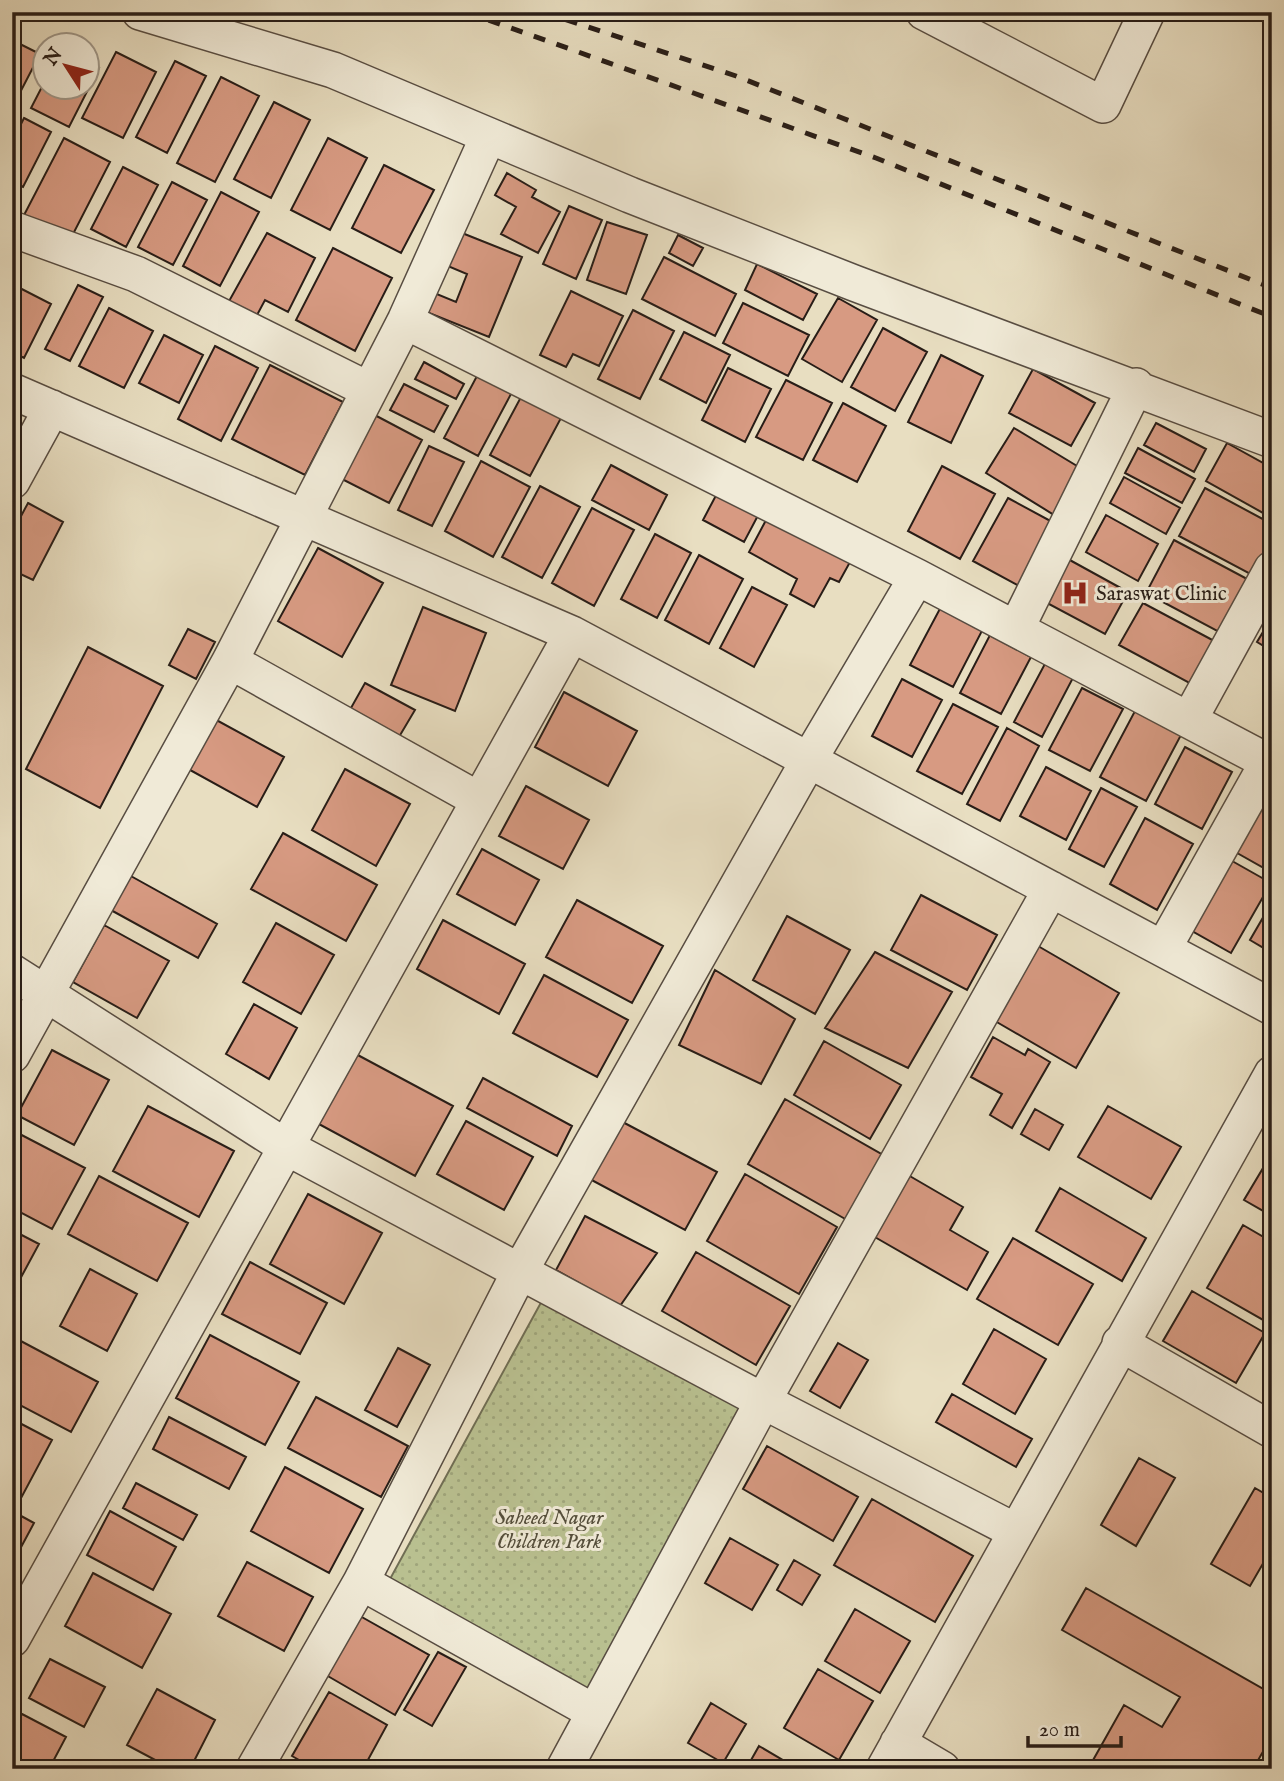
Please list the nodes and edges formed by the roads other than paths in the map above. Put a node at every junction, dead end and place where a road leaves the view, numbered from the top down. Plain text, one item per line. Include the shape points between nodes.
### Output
1 (140, 12) edge
2 (924, 12) edge
3 (1147, 12) edge
4 (488, 137) junction
5 (12, 229) edge
6 (405, 321) junction
7 (1136, 386) junction
8 (369, 390) junction
9 (12, 391) edge
10 (52, 408) junction
11 (1272, 440) edge
12 (12, 481) edge
13 (302, 519) junction
14 (1272, 569) edge
15 (917, 577) junction
16 (1016, 629) junction
17 (572, 634) junction
18 (230, 661) junction
19 (1189, 720) junction
20 (810, 758) junction
21 (1270, 763) edge
22 (478, 800) junction
23 (1051, 890) junction
24 (1163, 949) junction
25 (12, 972) edge
26 (48, 992) junction
27 (1272, 1007) edge
28 (12, 1055) edge
29 (1272, 1074) edge
30 (286, 1147) junction
31 (520, 1271) junction
32 (1120, 1343) junction
33 (763, 1401) junction
34 (1272, 1430) edge
35 (1016, 1531) junction
36 (361, 1582) junction
37 (12, 1639) edge
38 (594, 1712) junction
39 (891, 1756) edge
40 (254, 1769) edge
41 (564, 1769) edge
42 (942, 1769) edge

1 - 4 street via 333,70
2 - 3 street via 1103,104
4 - 6 street
4 - 7 street via 842,279
5 - 8 street via 136,274
6 - 8 street
6 - 15 street
7 - 11 street
7 - 16 street
8 - 13 street
9 - 10 street
10 - 12 street
10 - 13 street
13 - 17 street
13 - 18 street
14 - 19 street
15 - 16 street
15 - 20 street
16 - 19 street
17 - 20 street
17 - 22 street
18 - 22 street
18 - 26 street
19 - 21 street
20 - 23 street
20 - 31 street
21 - 24 street
22 - 30 street
23 - 24 street
23 - 33 street
24 - 27 street
25 - 26 street
26 - 28 street
26 - 30 street
29 - 32 street
30 - 31 street
30 - 37 street
31 - 33 street
31 - 36 street
32 - 34 street
32 - 35 street
33 - 35 street
33 - 38 street
35 - 39 street
36 - 38 street
36 - 40 street
38 - 41 street
39 - 42 street

